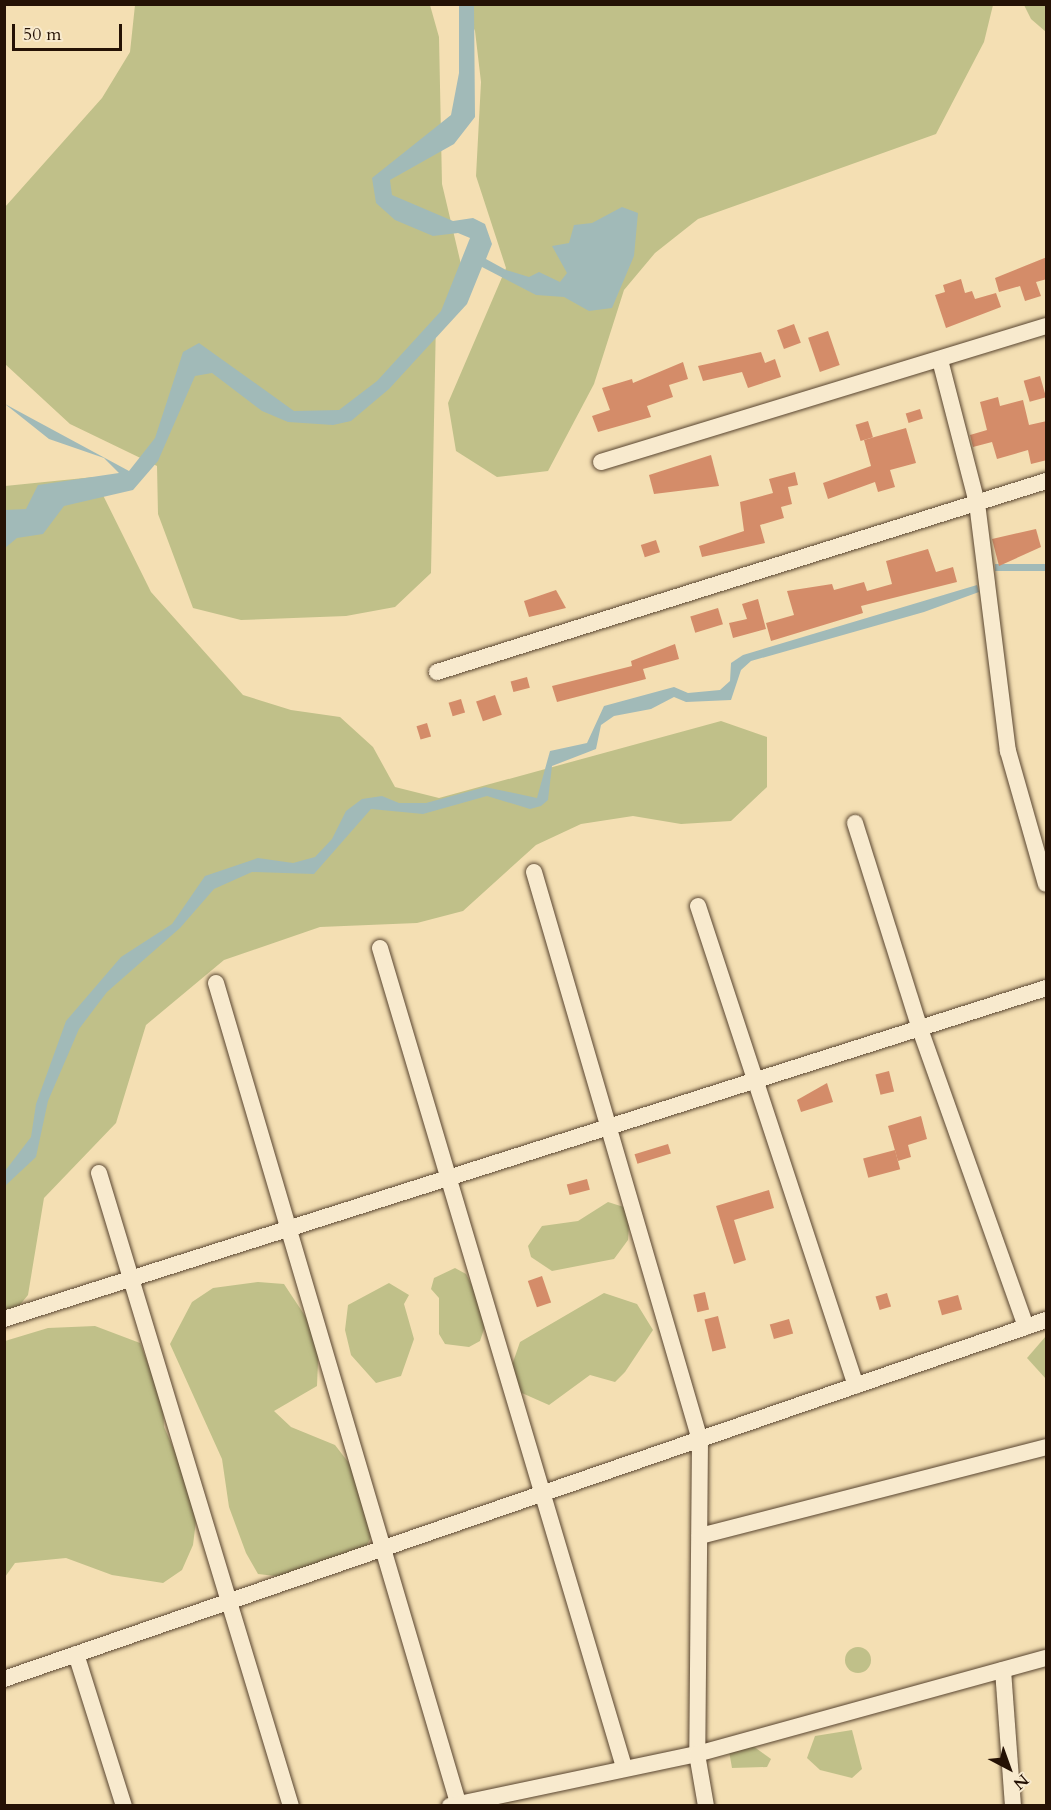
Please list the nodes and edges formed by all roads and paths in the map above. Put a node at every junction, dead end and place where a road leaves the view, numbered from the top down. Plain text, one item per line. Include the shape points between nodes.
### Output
1 (1047, 326) edge
2 (939, 360) junction
3 (601, 462) dead end
4 (1047, 481) edge
5 (977, 503) junction
6 (437, 672) dead end
7 (855, 823) dead end
8 (534, 872) dead end
9 (1047, 884) edge
10 (698, 906) dead end
11 (380, 948) dead end
12 (216, 983) dead end
13 (1047, 988) edge
14 (920, 1029) junction
15 (759, 1080) junction
16 (605, 1129) junction
17 (99, 1173) dead end
18 (445, 1179) junction
19 (288, 1229) junction
20 (131, 1279) junction
21 (4, 1319) edge
22 (1047, 1320) edge
23 (1026, 1328) junction
24 (856, 1386) junction
25 (700, 1440) junction
26 (1047, 1447) edge
27 (542, 1494) junction
28 (700, 1536) junction
29 (382, 1549) junction
30 (229, 1600) junction
31 (76, 1654) junction
32 (1047, 1658) edge
33 (1003, 1670) junction
34 (4, 1679) edge
35 (698, 1754) junction
36 (624, 1767) junction
37 (456, 1805) edge
38 (124, 1806) edge
39 (291, 1806) edge
40 (706, 1806) edge
41 (1013, 1806) edge

1 - 2 street
2 - 3 street
2 - 5 street
4 - 5 street
5 - 6 street
5 - 9 street via 1008,751
7 - 14 street
8 - 16 street
10 - 15 street
11 - 18 street
12 - 19 street
13 - 14 street
14 - 15 street
14 - 23 street
15 - 16 street
15 - 24 street
16 - 18 street
16 - 25 street
17 - 20 street
18 - 19 street
18 - 27 street
19 - 20 street
19 - 29 street
20 - 21 street
20 - 30 street
22 - 23 street
23 - 24 street
24 - 25 street
25 - 27 street
25 - 28 street
26 - 28 street
27 - 29 street
27 - 36 street
28 - 35 street
29 - 30 street
29 - 37 street
30 - 31 street
30 - 39 street
31 - 34 street
31 - 38 street
32 - 33 street
33 - 35 street
33 - 41 street
35 - 36 street
35 - 40 street
36 - 37 street

